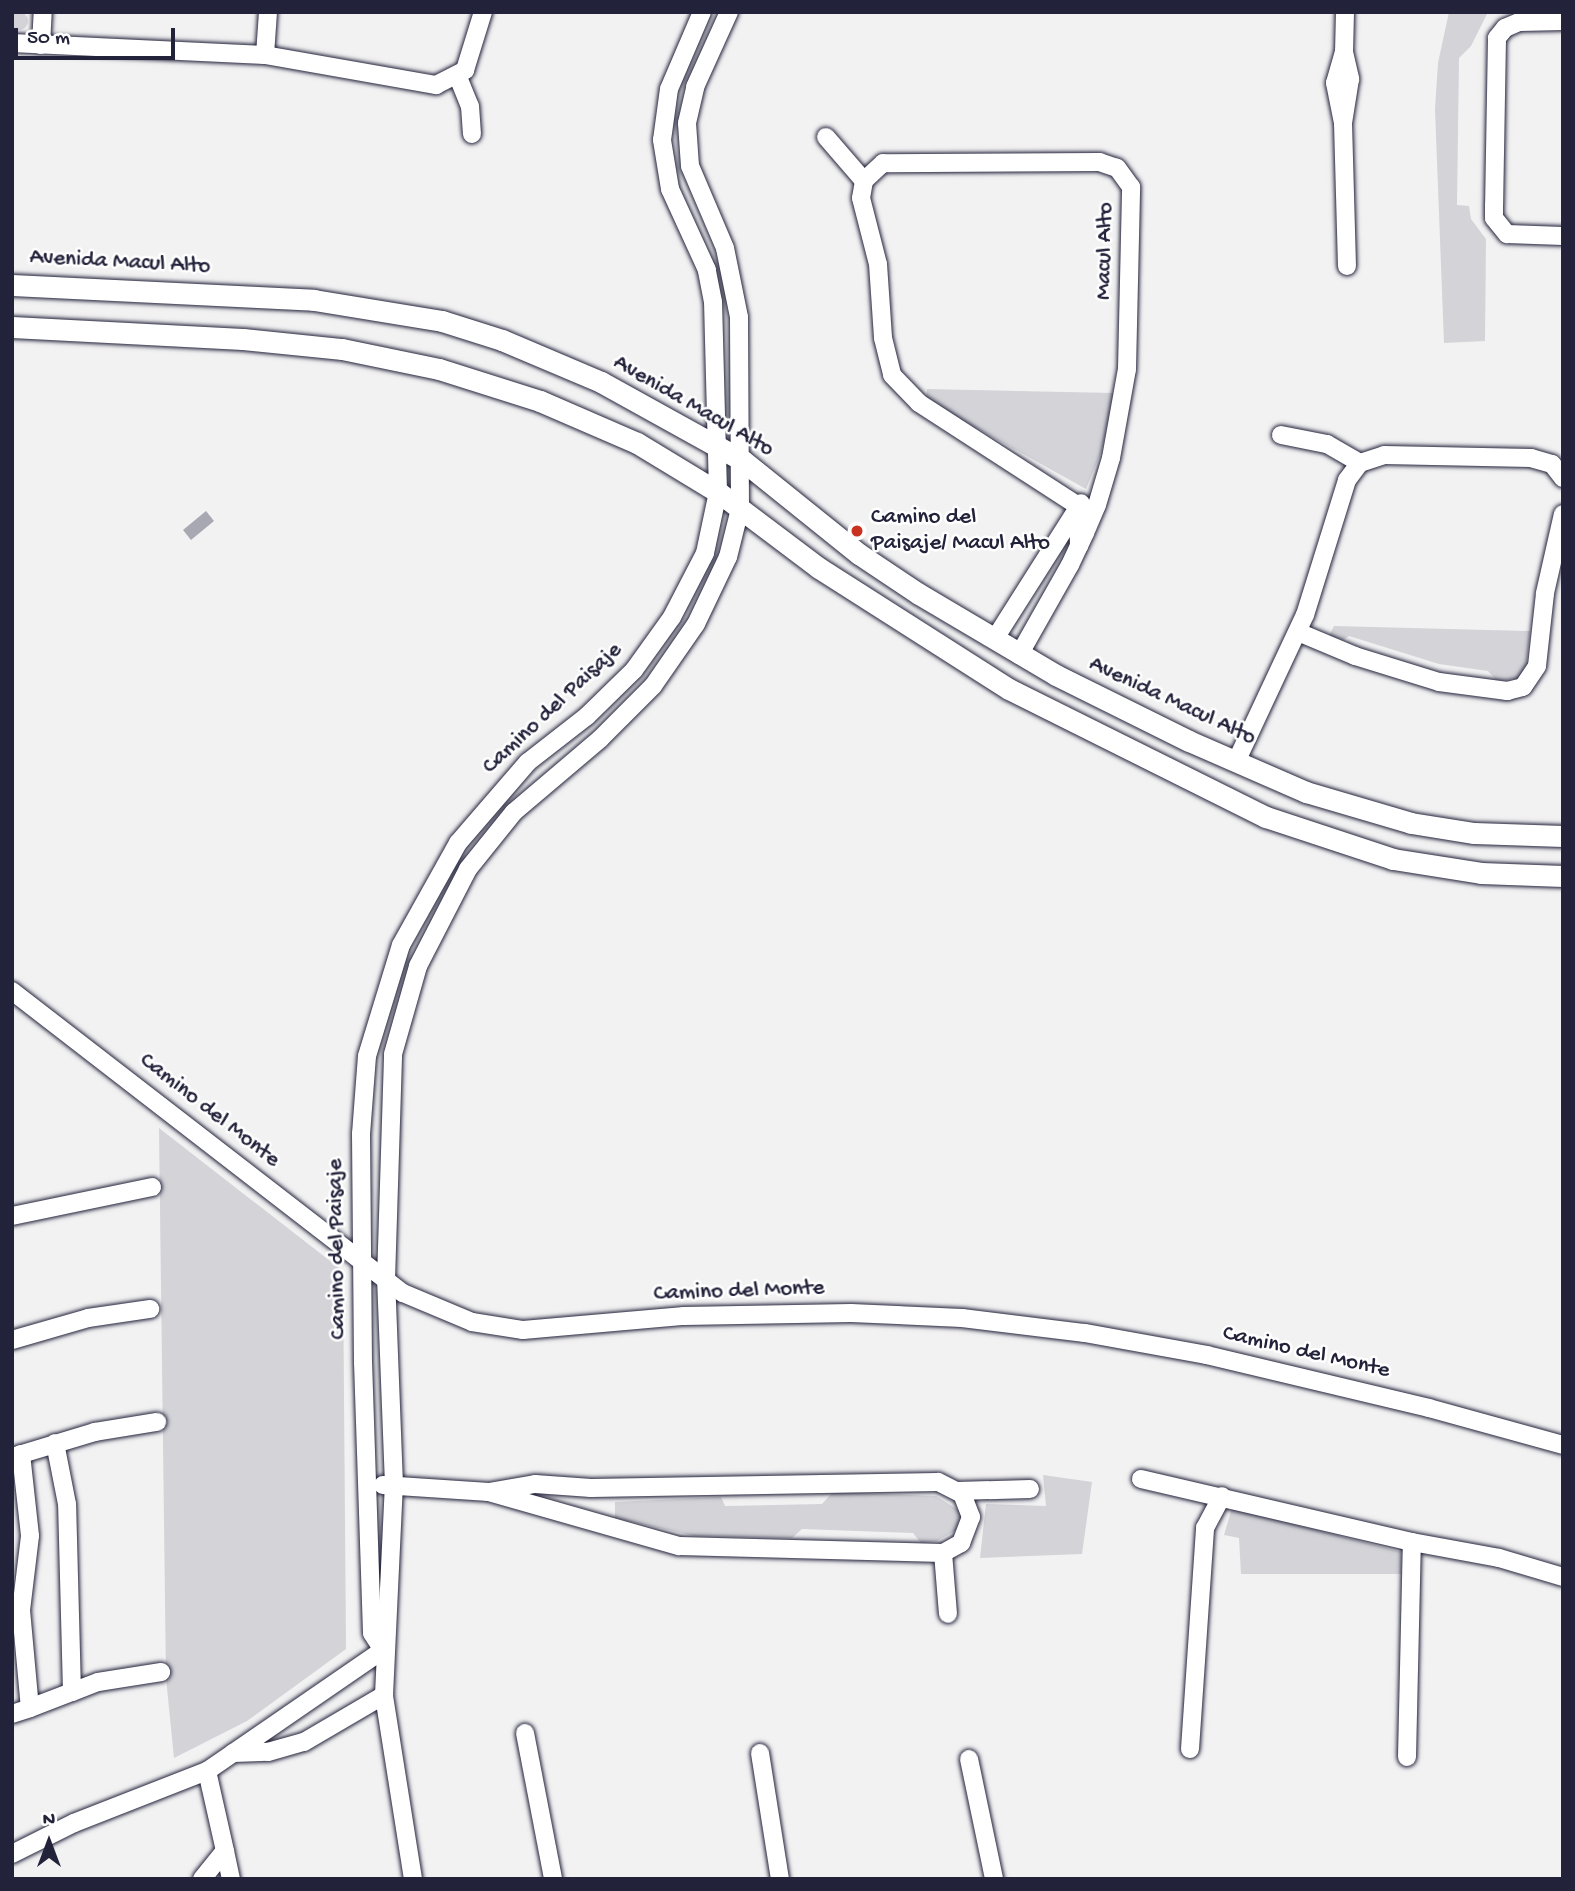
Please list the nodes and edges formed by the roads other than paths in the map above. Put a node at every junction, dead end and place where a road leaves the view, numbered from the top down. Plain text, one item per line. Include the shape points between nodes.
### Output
1 (43, 12) edge
2 (268, 12) edge
3 (483, 12) edge
4 (702, 12) edge
5 (729, 12) edge
6 (1345, 12) edge
7 (1563, 21) edge
8 (12, 43) edge
9 (41, 45) junction
10 (265, 55) junction
11 (458, 77) junction
12 (472, 134) dead end
13 (826, 137) dead end
14 (864, 181) junction
15 (1563, 236) edge
16 (1347, 266) dead end
17 (12, 285) edge
18 (12, 327) edge
19 (1282, 435) dead end
20 (717, 446) junction
21 (742, 460) junction
22 (1360, 463) junction
23 (1107, 474) junction
24 (1563, 478) edge
25 (718, 492) junction
26 (1078, 506) junction
27 (740, 509) junction
28 (1563, 514) edge
29 (1079, 546) junction
30 (1298, 632) junction
31 (994, 640) junction
32 (1019, 654) junction
33 (1236, 762) junction
34 (1563, 836) edge
35 (1563, 876) edge
36 (12, 991) edge
37 (152, 1187) dead end
38 (12, 1216) edge
39 (361, 1259) junction
40 (386, 1280) junction
41 (150, 1309) dead end
42 (12, 1340) edge
43 (157, 1422) dead end
44 (55, 1443) junction
45 (1563, 1446) edge
46 (17, 1456) edge
47 (1141, 1479) dead end
48 (367, 1485) junction
49 (394, 1485) junction
50 (1030, 1489) dead end
51 (957, 1491) junction
52 (489, 1492) junction
53 (1222, 1496) junction
54 (1412, 1542) junction
55 (943, 1553) junction
56 (1563, 1577) edge
57 (948, 1614) dead end
58 (383, 1650) junction
59 (161, 1672) dead end
60 (72, 1692) junction
61 (384, 1696) junction
62 (30, 1708) junction
63 (12, 1714) edge
64 (525, 1733) dead end
65 (1191, 1749) dead end
66 (233, 1753) junction
67 (760, 1753) dead end
68 (1407, 1757) dead end
69 (970, 1759) dead end
70 (207, 1771) junction
71 (225, 1852) junction
72 (12, 1854) edge
73 (202, 1879) edge
74 (231, 1879) edge
75 (413, 1879) edge
76 (553, 1879) edge
77 (780, 1879) edge
78 (994, 1879) edge

1 - 9 street
2 - 10 street
3 - 11 street via 470,62
4 - 20 street, Camino del Paisaje via 669,89 662,140 670,189 711,287
5 - 21 street, Camino del Paisaje via 695,87 687,145 696,186 724,248 736,293
6 - 16 street via 1344,52 1335,83 1343,123
7 - 15 street via 1519,22 1497,38 1494,218 1507,234
8 - 9 street
9 - 10 street
10 - 11 street via 424,85
11 - 12 street via 470,106
13 - 14 street
14 - 23 street, Macul Alto via 883,163 900,160 1100,162 1122,172 1132,196 1127,369
14 - 26 street via 861,198 877,255 883,338 892,375 919,404
17 - 20 street, Avenida Macul Alto via 314,300 442,321 502,340 601,382
18 - 25 street via 293,343 439,369 589,421
19 - 22 street via 1327,444
20 - 21 street, Avenida Macul Alto
20 - 25 street, Camino del Paisaje
21 - 27 street, Camino del Paisaje
21 - 31 street, Avenida Macul Alto via 859,554
22 - 24 street via 1384,455 1531,458 1552,464
22 - 30 street via 1347,480
23 - 26 street
23 - 29 street, Macul Alto
25 - 27 street
25 - 39 street, Camino del Paisaje via 705,553 654,645 611,694 528,762 486,808 437,876 401,945 376,1018 362,1095
26 - 29 street
26 - 31 street
27 - 35 street via 819,568 1009,689 1266,817 1349,848 1404,862 1481,873
27 - 40 street, Camino del Paisaje via 714,592 676,656 628,713 514,812 468,869 432,933 406,1001 393,1054
28 - 30 street via 1545,593 1537,666 1523,687 1507,691 1439,682 1355,656
29 - 32 street, Macul Alto
30 - 33 street
31 - 32 street, Avenida Macul Alto
32 - 33 street, Avenida Macul Alto via 1093,695
33 - 34 street, Avenida Macul Alto via 1339,804 1411,823 1474,833
36 - 39 street, Camino del Monte
37 - 38 street
39 - 40 street, Camino del Monte
39 - 48 street, Camino del Paisaje
40 - 45 street, Camino del Monte via 449,1315 523,1330 684,1315 851,1313 962,1318 1086,1333 1208,1355 1429,1408
40 - 49 street, Camino del Paisaje
41 - 42 street via 88,1318
43 - 44 street
44 - 46 street
44 - 60 street via 67,1504
46 - 62 street via 30,1525 21,1610
47 - 53 street
48 - 49 street
48 - 58 street, Camino del Paisaje via 372,1633
49 - 52 street
49 - 58 street, Camino del Paisaje via 390,1633
50 - 51 street
51 - 52 street via 931,1482 535,1484
51 - 55 street via 970,1505 970,1523 961,1543
52 - 55 street via 680,1546
53 - 54 street
53 - 65 street via 1205,1528
54 - 56 street via 1499,1558
54 - 68 street
55 - 57 street
58 - 61 street, Camino del Paisaje
58 - 66 street
59 - 60 street via 98,1682
60 - 62 street
61 - 66 street via 304,1742 268,1752
61 - 75 street, Camino del Paisaje
62 - 63 street
64 - 76 street
66 - 70 street
67 - 77 street
69 - 78 street
70 - 71 street
70 - 72 street via 74,1823
71 - 73 street
71 - 74 street

